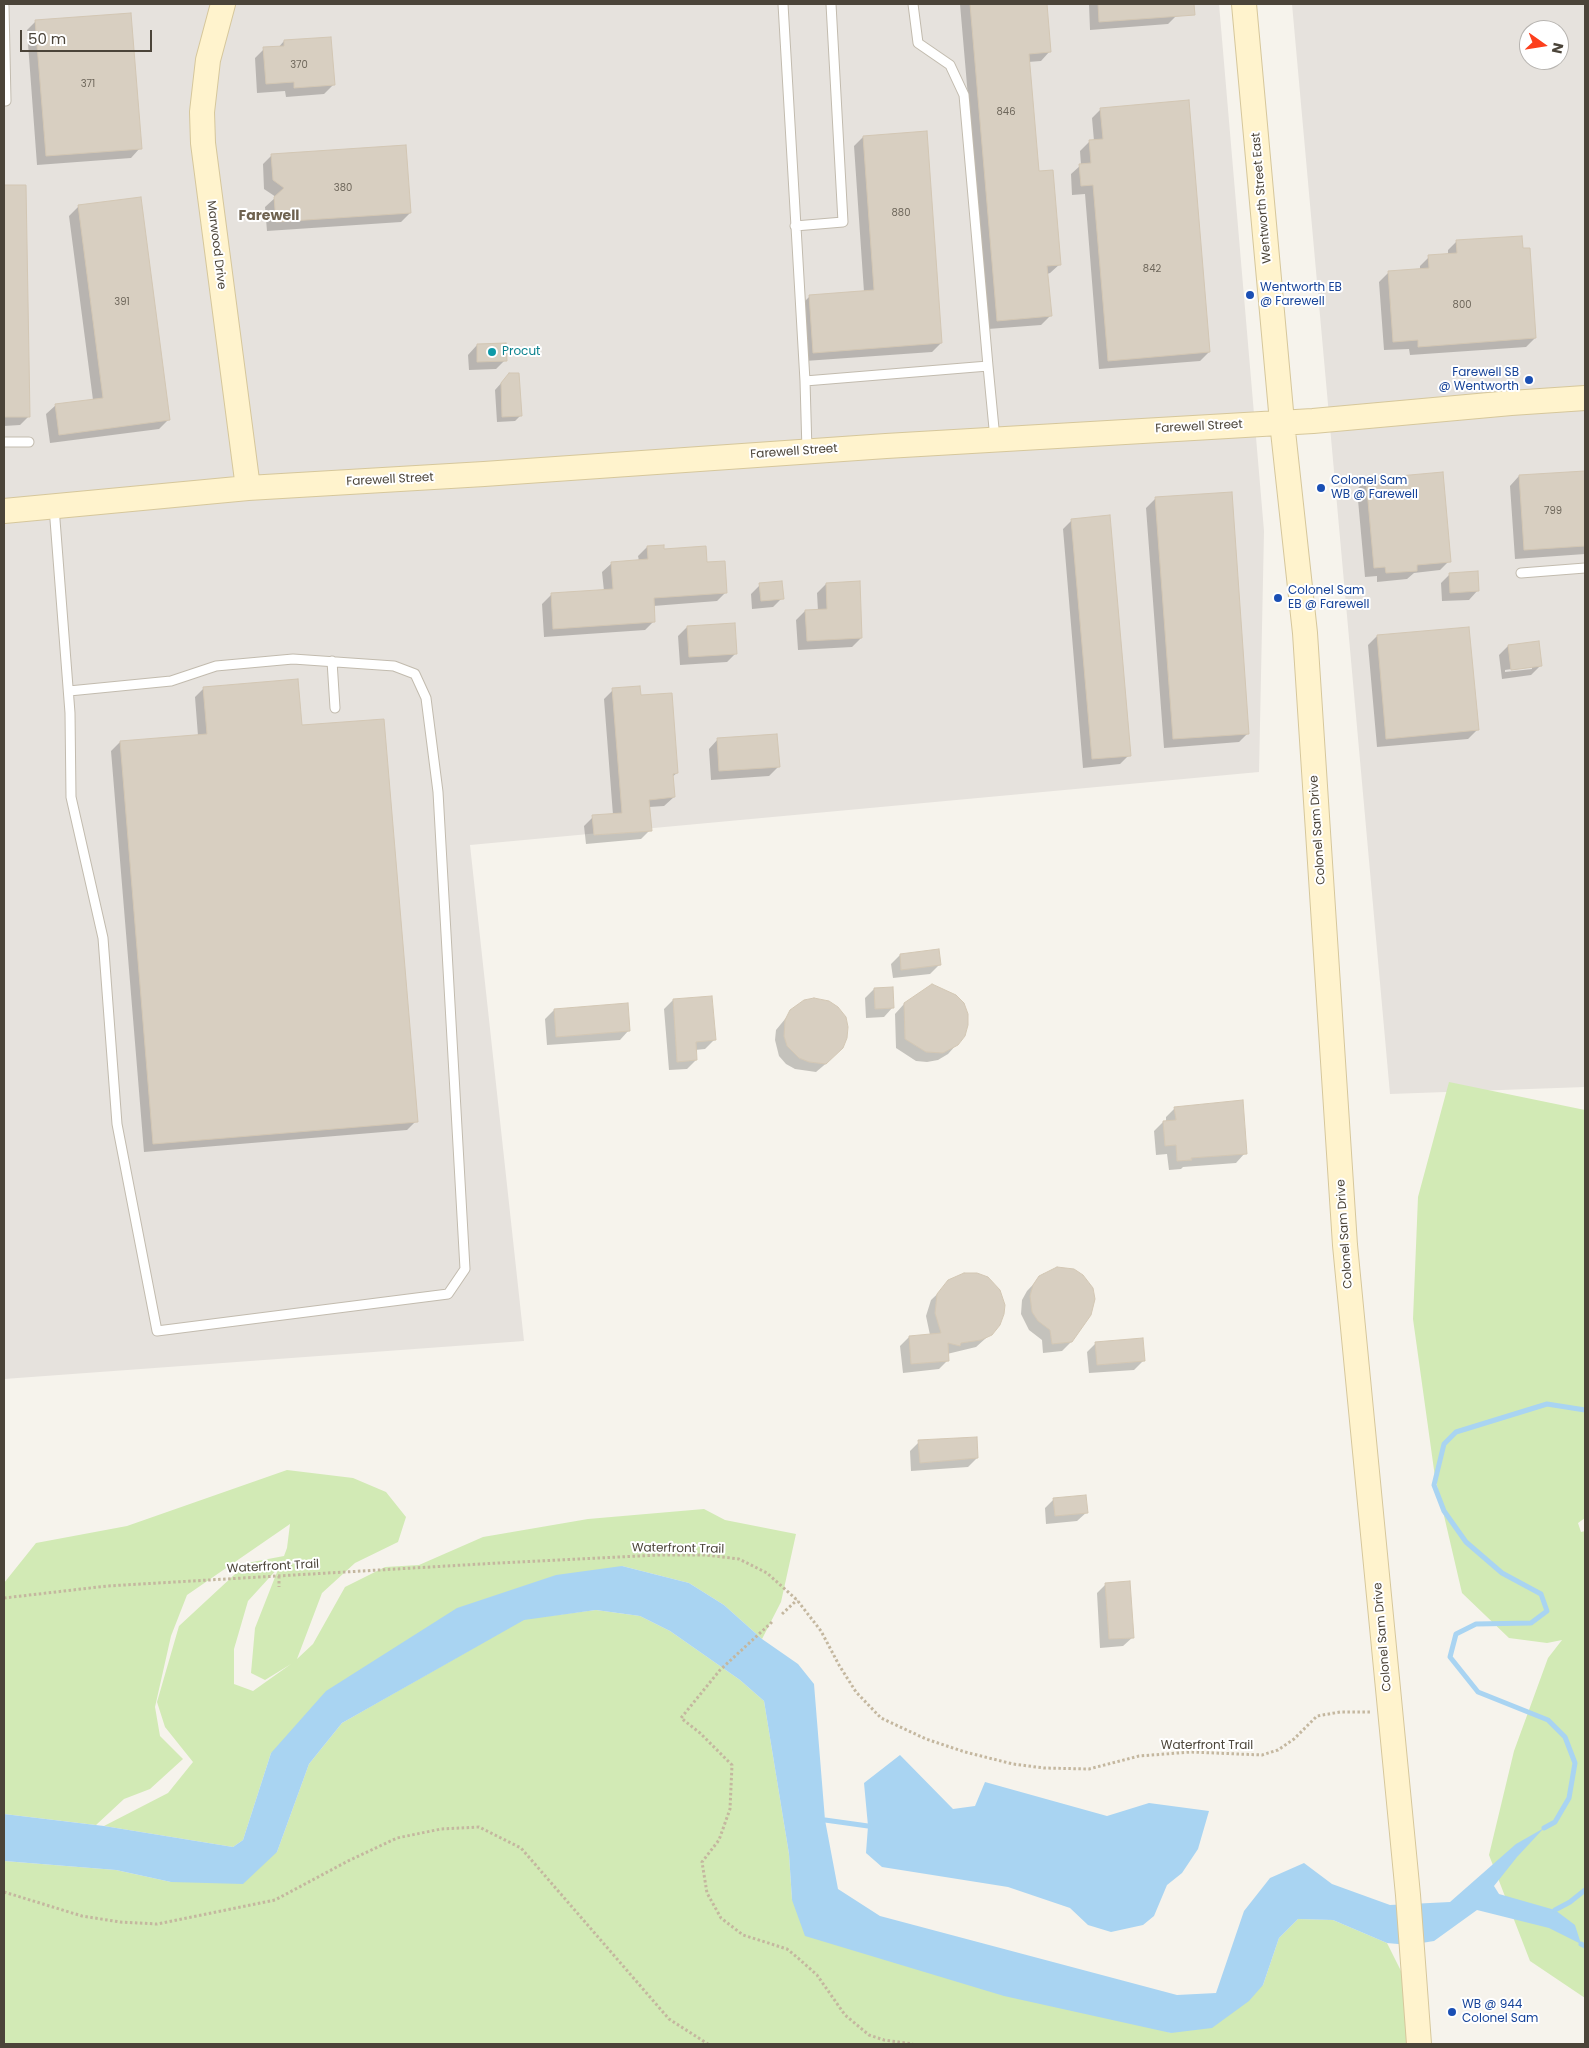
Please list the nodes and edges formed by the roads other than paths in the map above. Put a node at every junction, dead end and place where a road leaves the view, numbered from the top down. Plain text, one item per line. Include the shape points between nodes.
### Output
1 (223, 4) edge
2 (783, 4) edge
3 (831, 4) edge
4 (913, 4) edge
5 (1244, 4) edge
6 (4, 6) edge
7 (4, 101) edge
8 (795, 226) junction
9 (988, 366) junction
10 (805, 380) junction
11 (1585, 398) edge
12 (1282, 422) junction
13 (995, 439) junction
14 (4, 442) edge
15 (29, 442) dead end
16 (808, 451) junction
17 (248, 488) junction
18 (54, 507) junction
19 (4, 512) edge
20 (1585, 568) edge
21 (1520, 573) dead end
22 (332, 661) junction
23 (69, 691) junction
24 (335, 708) dead end
25 (1419, 2044) edge

1 - 17 street, Marwood Drive via 208,60 202,112 203,143
2 - 8 lane
3 - 8 lane via 843,222
4 - 9 lane via 918,43 950,65 964,95
5 - 12 street, Wentworth Street East
6 - 7 lane
8 - 10 lane
9 - 10 lane
9 - 13 lane
10 - 16 lane
11 - 12 street, Farewell Street
12 - 13 street, Farewell Street
12 - 25 street, Colonel Sam Drive via 1305,633 1345,1245 1408,1895
13 - 16 street, Farewell Street
14 - 15 lane
16 - 17 street, Farewell Street
17 - 18 street, Farewell Street
18 - 19 street, Farewell Street
18 - 23 lane
20 - 21 lane
22 - 23 lane via 293,659 216,666 172,681
22 - 23 lane via 394,666 415,674 426,698 438,792 465,1269 448,1294 157,1332 117,1124 103,938 71,797
22 - 24 lane

